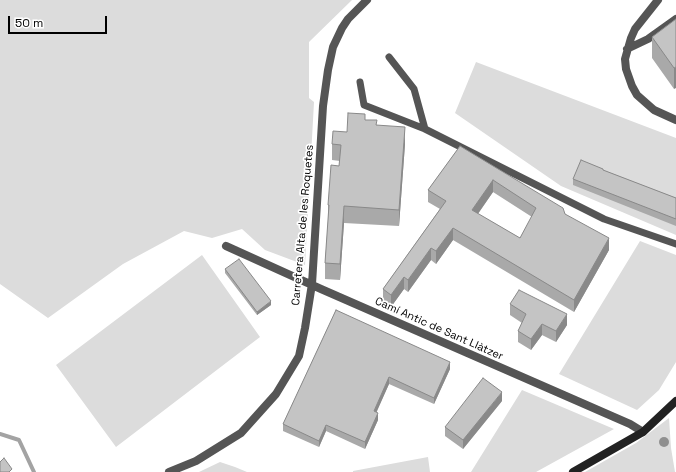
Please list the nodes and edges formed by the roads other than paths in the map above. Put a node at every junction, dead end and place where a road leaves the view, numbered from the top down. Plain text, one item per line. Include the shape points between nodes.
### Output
1 (367, 0) edge
2 (658, 0) edge
3 (676, 19) edge
4 (627, 49) junction
5 (389, 57) dead end
6 (360, 82) dead end
7 (676, 120) edge
8 (425, 129) junction
9 (676, 244) edge
10 (226, 246) dead end
11 (312, 284) junction
12 (676, 402) edge
13 (643, 432) junction
14 (169, 472) edge
15 (573, 472) edge

1 - 11 street, Carretera Alta de les Roquetes via 342,28 333,47 328,70 323,106
2 - 4 street via 635,29
3 - 4 street via 648,40
4 - 7 street via 626,69 637,96 654,110
5 - 8 lane via 414,88
6 - 8 lane via 364,105
8 - 9 lane via 604,219
10 - 11 street, Camí Antic de Sant Llàtzer
11 - 13 street, Camí Antic de Sant Llàtzer
11 - 14 street, Carretera Alta de les Roquetes via 299,356 276,394 241,433 196,461
12 - 13 street
13 - 15 street

